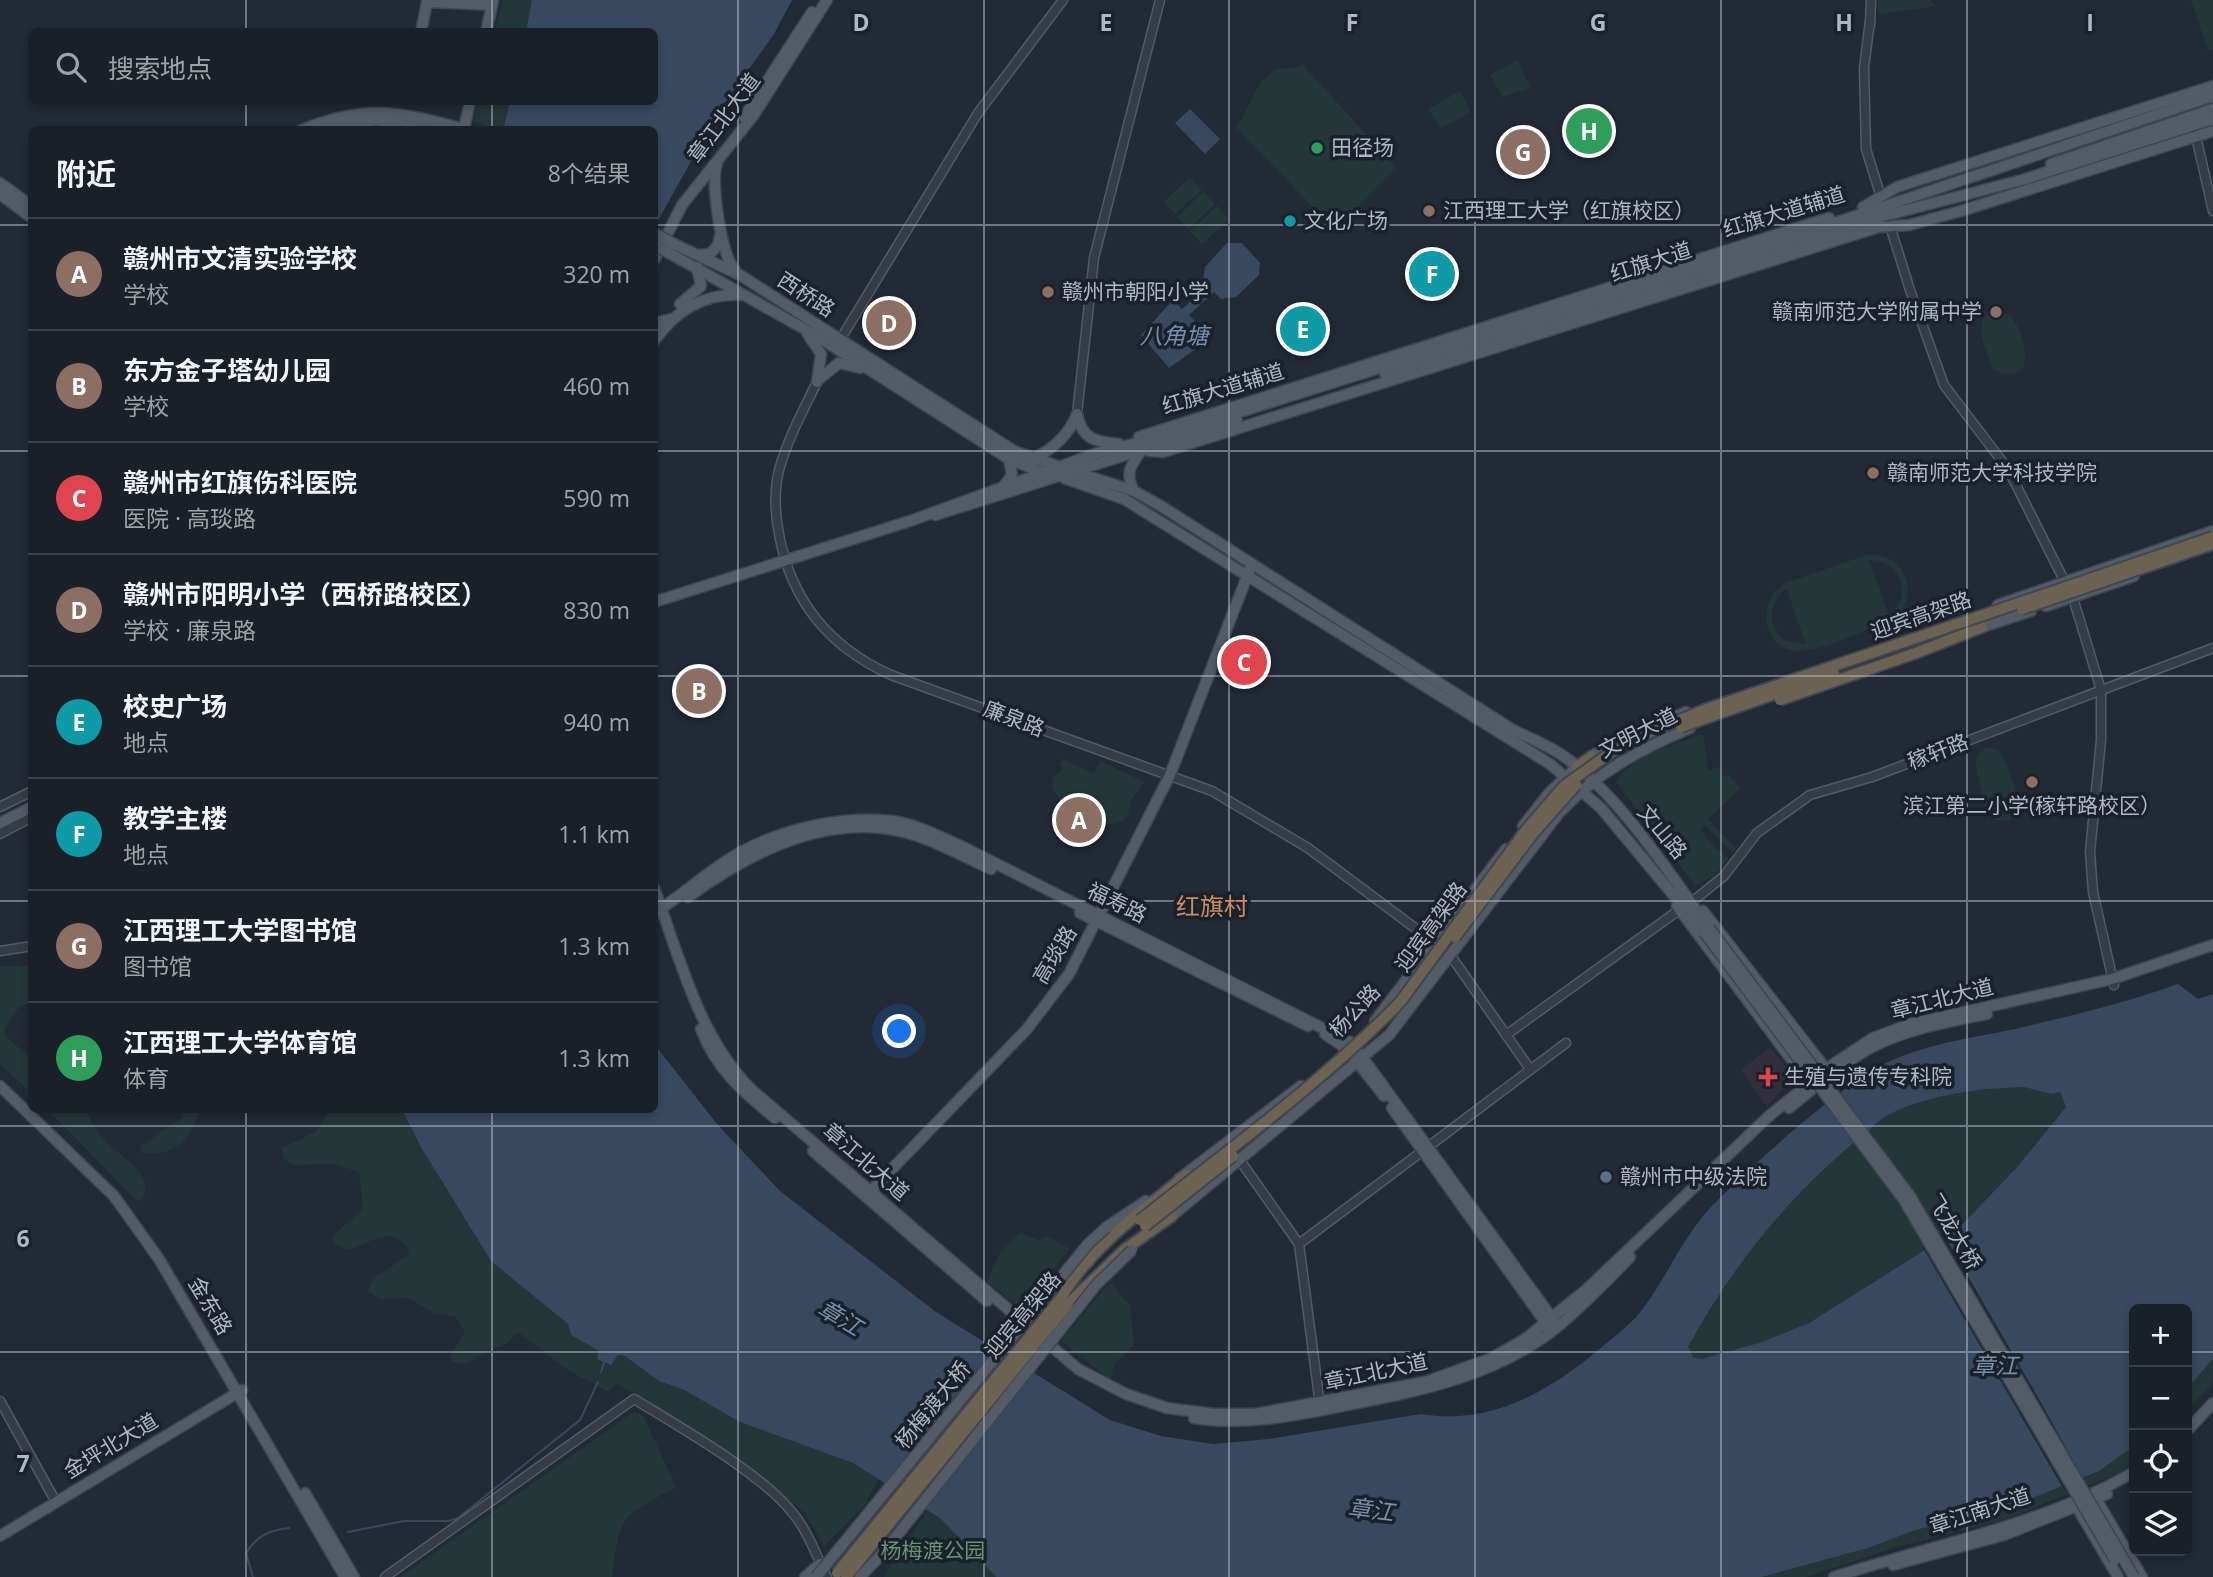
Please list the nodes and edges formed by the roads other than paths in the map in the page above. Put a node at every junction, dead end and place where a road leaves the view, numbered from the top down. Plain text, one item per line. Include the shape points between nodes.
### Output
1 (820, 0) edge
2 (827, 0) edge
3 (1063, 0) edge
4 (1160, 0) edge
5 (1871, 0) edge
6 (493, 3) edge
7 (422, 28) edge
8 (487, 28) edge
9 (2213, 86) edge
10 (2213, 96) edge
11 (2213, 102) edge
12 (469, 105) edge
13 (405, 107) edge
14 (2213, 110) edge
15 (2213, 119) edge
16 (2193, 125) junction
17 (313, 126) edge
18 (345, 126) edge
19 (408, 126) edge
20 (457, 126) edge
21 (466, 126) edge
22 (2213, 131) edge
23 (2196, 136) junction
24 (720, 158) junction
25 (1984, 174) junction
26 (0, 183) edge
27 (1987, 188) junction
28 (693, 189) junction
29 (0, 194) edge
30 (28, 203) edge
31 (1887, 211) junction
32 (2213, 211) edge
33 (28, 215) edge
34 (658, 237) edge
35 (658, 237) edge
36 (658, 245) edge
37 (672, 249) junction
38 (658, 251) edge
39 (695, 254) junction
40 (697, 267) junction
41 (740, 275) junction
42 (744, 295) junction
43 (660, 321) edge
44 (804, 330) junction
45 (840, 340) junction
46 (864, 369) junction
47 (817, 382) junction
48 (1077, 414) junction
49 (1124, 444) junction
50 (1141, 451) junction
51 (1009, 459) junction
52 (1033, 459) junction
53 (1043, 472) junction
54 (1060, 472) junction
55 (1077, 472) junction
56 (1003, 487) junction
57 (1135, 491) junction
58 (910, 521) junction
59 (2213, 531) edge
60 (2213, 537) edge
61 (2213, 547) edge
62 (783, 560) junction
63 (1246, 568) junction
64 (2061, 585) junction
65 (2073, 598) junction
66 (658, 601) edge
67 (1983, 627) junction
68 (2213, 648) edge
69 (2101, 690) junction
70 (1663, 733) junction
71 (1592, 756) joint
72 (1577, 767) junction
73 (1167, 774) junction
74 (1566, 776) junction
75 (1592, 780) junction
76 (1581, 790) junction
77 (28, 793) edge
78 (28, 802) edge
79 (0, 807) edge
80 (28, 809) edge
81 (0, 817) edge
82 (28, 819) edge
83 (0, 823) edge
84 (0, 834) edge
85 (1670, 893) junction
86 (1693, 901) junction
87 (1679, 910) junction
88 (659, 911) edge
89 (1096, 917) junction
90 (1707, 930) junction
91 (1435, 943) junction
92 (2213, 945) edge
93 (28, 947) edge
94 (0, 951) edge
95 (2213, 952) edge
96 (1451, 956) junction
97 (2113, 982) junction
98 (1506, 1035) junction
99 (1566, 1043) dead end
100 (1350, 1046) junction
101 (1812, 1050) junction
102 (1851, 1052) junction
103 (1362, 1060) junction
104 (1795, 1065) junction
105 (1530, 1069) junction
106 (1829, 1072) junction
107 (0, 1079) edge
108 (0, 1086) edge
109 (1811, 1086) junction
110 (1785, 1103) junction
111 (28, 1105) edge
112 (36, 1113) edge
113 (1426, 1147) junction
114 (1239, 1159) junction
115 (1186, 1175) junction
116 (864, 1193) junction
117 (1172, 1216) joint
118 (1143, 1223) junction
119 (1118, 1240) junction
120 (1299, 1244) junction
121 (1064, 1301) junction
122 (1552, 1325) junction
123 (1024, 1328) junction
124 (240, 1391) junction
125 (2213, 1394) edge
126 (0, 1401) edge
127 (2213, 1403) edge
128 (1320, 1407) junction
129 (2192, 1417) edge
130 (2189, 1430) edge
131 (2129, 1474) edge
132 (2129, 1482) edge
133 (2096, 1499) junction
134 (56, 1502) junction
135 (2077, 1507) junction
136 (0, 1536) edge
137 (820, 1564) junction
138 (835, 1576) edge
139 (345, 1577) edge
140 (354, 1577) edge
141 (385, 1577) edge
142 (805, 1577) edge
143 (816, 1577) edge
144 (860, 1577) edge
145 (1834, 1577) edge
146 (1856, 1577) edge
147 (2118, 1577) edge
148 (2126, 1577) edge
149 (2134, 1577) edge
150 (2142, 1577) edge

1 - 34 main road, 章江北大道 via 747,113 683,193
2 - 24 main road, 章江北大道 via 772,89
3 - 45 street via 978,113
4 - 48 street via 1094,258
5 - 31 street via 1870,148
6 - 7 main road via 427,2
6 - 8 main road
9 - 31 main road via 1897,187
10 - 25 main road, 红旗大道
11 - 25 main road via 2018,167
12 - 21 main road
13 - 17 main road via 344,115
13 - 20 main road
14 - 27 main road
15 - 16 main road, 红旗大道
16 - 23 street
16 - 27 main road, 红旗大道
18 - 19 main road via 376,120
22 - 23 main road
23 - 31 main road via 1961,211
23 - 32 street
24 - 28 main road, 章江北大道
24 - 41 main road via 714,179 724,253
25 - 31 main road, 红旗大道
26 - 30 main road
27 - 31 main road, 红旗大道
28 - 38 main road, 章江北大道
28 - 39 main road via 708,187 720,237 710,254
29 - 33 main road
31 - 49 main road, 红旗大道 via 1157,438
31 - 50 main road, 红旗大道
31 - 64 street via 1944,385 2008,469
35 - 37 main road, bridge
36 - 37 main road, bridge
37 - 39 main road, 西桥路
37 - 40 main road, 西桥路
39 - 41 main road, 西桥路
40 - 42 main road, 西桥路
40 - 43 main road via 702,281 699,290
41 - 45 main road, 西桥路
42 - 43 main road via 707,298
42 - 44 main road, 西桥路
44 - 46 main road, 西桥路
44 - 47 main road via 821,354
45 - 52 main road, 西桥路
46 - 47 main road via 839,363
46 - 51 main road, 西桥路
47 - 62 street, 廉泉路 via 778,473 775,514
48 - 49 main road via 1081,430 1094,442
48 - 52 main road via 1058,442
49 - 54 main road, 红旗大道
50 - 55 main road, 红旗大道
50 - 57 main road via 1128,470
51 - 53 main road, 西桥路
51 - 56 main road via 1012,475
52 - 54 main road, 西桥路
53 - 54 main road, 西桥路
53 - 56 main road
54 - 55 main road, 文明大道
54 - 58 main road, 红旗大道 via 952,512
54 - 63 main road, 文明大道 via 1124,499
55 - 57 main road, 文明大道
56 - 58 main road
57 - 63 main road, 文明大道
58 - 62 main road
59 - 64 highway, bridge
60 - 64 highway, 迎宾高架路, bridge
61 - 65 main road, 文明大道
61 - 70 highway, 迎宾高架路, bridge
62 - 66 main road
62 - 73 street, 廉泉路 via 813,618 860,659
63 - 72 main road, 文明大道
63 - 73 main road, 高琰路
63 - 74 main road, 文明大道
64 - 65 street
64 - 71 main road, 文明大道 via 1660,722
64 - 118 highway, 迎宾高架路, bridge via 1704,710 1624,743 1597,761 1548,803 1401,1001 1377,1026
65 - 67 main road, 文明大道
65 - 69 street
67 - 70 highway, bridge via 1721,719
67 - 75 main road, 文明大道 via 1706,721 1631,755
68 - 69 street, 稼轩路
69 - 86 street, 稼轩路 via 1872,777 1810,795 1757,833 1724,876
69 - 97 street via 2090,852 2093,892
70 - 118 highway, 迎宾高架路, bridge via 1600,766 1570,791 1406,1005 1381,1031 1327,1081
71 - 72 highway, 文明大道
72 - 74 main road, 杨公路
72 - 75 main road, 文山路
73 - 89 main road, 高琰路
73 - 91 street, 廉泉路 via 1239,805 1308,848
74 - 76 main road, 文明大道
74 - 91 main road, 杨公路
75 - 76 main road, 文明大道
75 - 86 main road, 文山路
76 - 85 main road, 文山路
76 - 96 main road, 杨公路 via 1544,831
77 - 79 street
78 - 81 main road
80 - 83 main road
82 - 84 street
85 - 87 main road
85 - 90 main road, 文山路
86 - 90 main road, 文山路
86 - 101 main road
87 - 98 street
87 - 104 main road
88 - 89 main road, 福寿路 via 764,840 811,827 893,821 923,830
88 - 116 main road, 章江北大道 via 710,1034 731,1069
89 - 100 main road, 福寿路
89 - 116 main road, 高琰路 via 1069,974 1039,1015
90 - 148 main road, 飞龙大桥, bridge via 1904,1200
90 - 149 main road, 飞龙大桥, bridge via 1917,1206
91 - 100 main road, 杨公路 via 1394,999
92 - 97 main road, 章江北大道
93 - 94 street
95 - 97 main road, 章江北大道
96 - 98 street
96 - 103 main road, 杨公路 via 1397,1025
97 - 102 main road, 章江北大道 via 1910,1024
97 - 106 main road, 章江北大道 via 1897,1036
98 - 105 street
99 - 105 street
100 - 103 main road, 福寿路
100 - 115 main road, 杨公路
101 - 102 main road via 1830,1056
101 - 106 main road
102 - 106 main road, 章江北大道
103 - 113 main road, 福寿路
103 - 114 main road, 杨公路
104 - 109 main road
104 - 110 main road via 1796,1084
105 - 113 street
106 - 109 main road, 章江北大道
107 - 111 main road, 金东路
108 - 124 main road, 金东路 via 114,1196 159,1259
109 - 110 main road, 章江北大道
109 - 122 main road, 章江北大道
110 - 122 main road, 章江北大道
112 - 124 main road, 金东路 via 125,1202 182,1285
113 - 120 street
113 - 122 main road, 福寿路
114 - 117 main road, 杨公路
114 - 120 street
115 - 119 highway
115 - 119 main road, 杨公路 via 1124,1217
116 - 123 main road, 章江北大道
117 - 119 highway
118 - 119 highway, 迎宾高架路
119 - 121 highway
119 - 121 highway via 1086,1262
119 - 123 main road, bridge via 1088,1252
119 - 143 main road, 杨梅渡大桥, bridge via 1089,1243
119 - 144 main road, bridge via 1096,1285
120 - 128 street
121 - 138 highway, 迎宾高架路, bridge
122 - 128 main road, 章江北大道 via 1455,1373
123 - 128 main road, 章江北大道 via 1090,1376 1167,1408 1255,1414
124 - 134 main road, 金坪北大道
124 - 139 main road, 金东路
124 - 140 main road, 金东路
125 - 129 main road
126 - 134 street
127 - 130 main road
131 - 145 main road, 章江南大道 via 2074,1501 2002,1527
132 - 133 main road, 章江南大道
133 - 135 main road, 章江南大道
133 - 150 main road
134 - 136 main road, 金坪北大道
135 - 146 main road, 章江南大道 via 2004,1535
135 - 147 main road
137 - 138 street
137 - 141 street via 796,1517 780,1498 634,1399
137 - 142 main road

